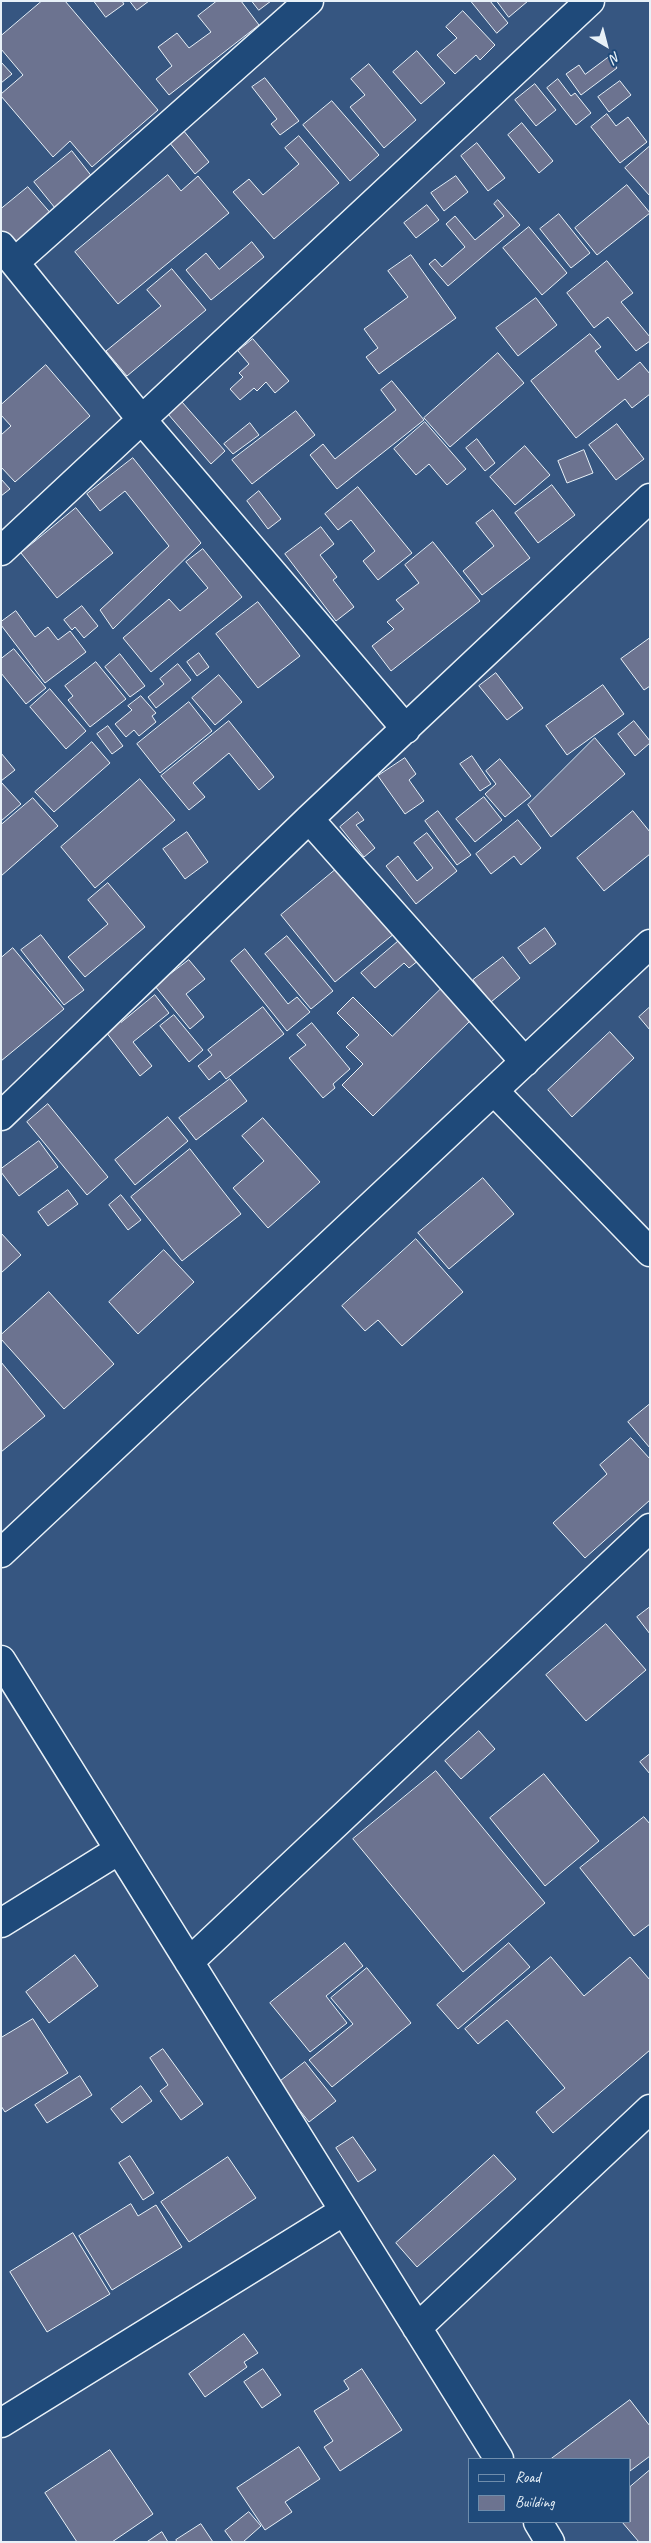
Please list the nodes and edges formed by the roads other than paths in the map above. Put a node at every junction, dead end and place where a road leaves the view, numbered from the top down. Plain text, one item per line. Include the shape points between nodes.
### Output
1 (309, 1) edge
2 (590, 1) edge
3 (8, 254) edge
4 (142, 420) junction
5 (650, 498) edge
6 (1, 551) edge
7 (406, 729) junction
8 (309, 819) junction
9 (650, 944) edge
10 (525, 1062) junction
11 (494, 1091) junction
12 (1, 1116) edge
13 (650, 1252) edge
14 (650, 1528) edge
15 (1, 1553) edge
16 (1, 1660) edge
17 (119, 1850) junction
18 (1, 1924) edge
19 (189, 1962) junction
20 (650, 2109) edge
21 (344, 2211) junction
22 (417, 2328) junction
23 (1, 2423) edge
24 (498, 2458) edge
25 (539, 2523) edge
26 (550, 2542) edge

1 - 3 street
2 - 4 street
3 - 4 street
4 - 6 street
4 - 7 street
5 - 7 street
7 - 8 street
8 - 10 street
8 - 12 street
9 - 10 street
10 - 11 street
11 - 13 street
11 - 15 street
14 - 19 street
16 - 17 street
17 - 18 street
17 - 19 street
19 - 21 street
20 - 22 street
21 - 22 street
21 - 23 street
22 - 24 street
25 - 26 street

